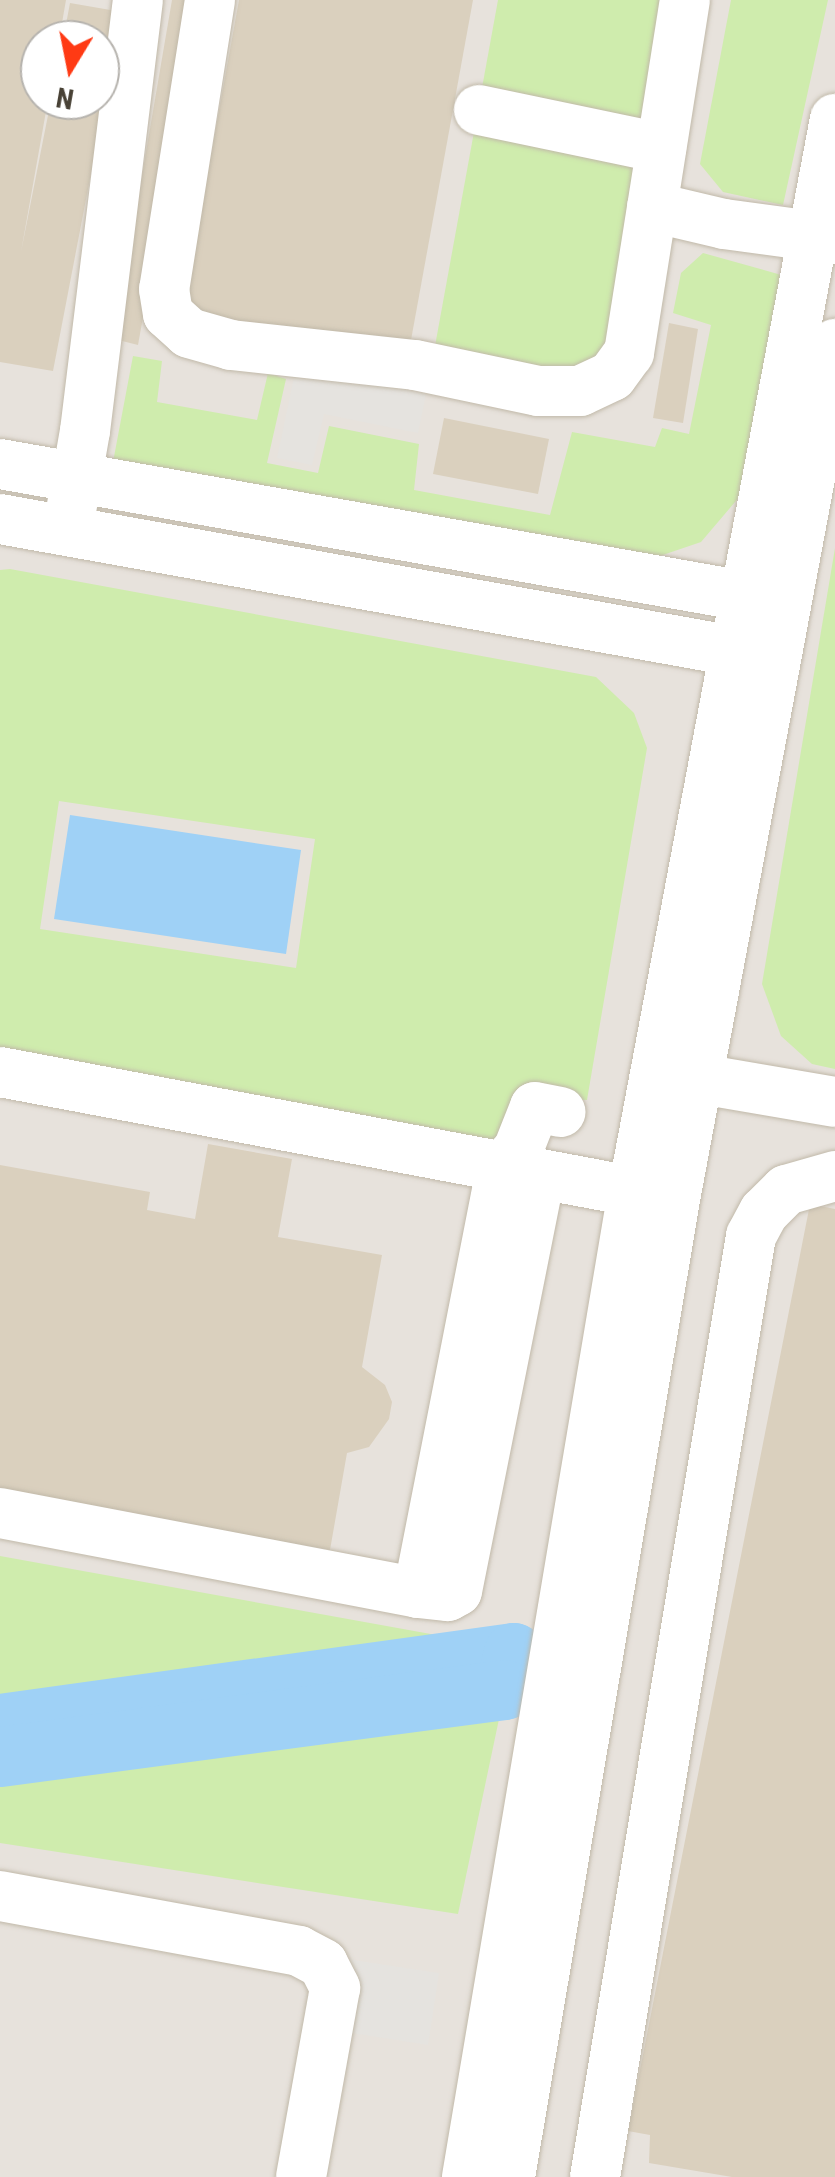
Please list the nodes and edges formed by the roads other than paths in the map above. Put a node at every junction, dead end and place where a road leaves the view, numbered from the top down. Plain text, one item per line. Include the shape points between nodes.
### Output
1 (138, 0) edge
2 (210, 0) edge
3 (685, 0) edge
4 (479, 110) dead end
5 (832, 146) edge
6 (661, 148) junction
7 (652, 207) junction
8 (824, 237) edge
9 (835, 344) edge
10 (0, 464) edge
11 (77, 478) junction
12 (0, 519) edge
13 (67, 532) junction
14 (766, 600) junction
15 (756, 655) junction
16 (0, 1072) edge
17 (677, 1075) junction
18 (0, 1100) edge
19 (835, 1102) edge
20 (561, 1112) dead end
21 (835, 1176) edge
22 (518, 1184) junction
23 (652, 1208) junction
24 (0, 1513) edge
25 (0, 1896) edge
26 (301, 2177) edge
27 (467, 2177) edge
28 (510, 2177) edge
29 (594, 2177) edge

1 - 11 street
2 - 7 street via 164,289 168,314 189,333 231,345 415,365 538,391 580,391 612,376 630,353
3 - 6 street
4 - 6 street
5 - 8 street
6 - 7 street
7 - 8 street
8 - 14 street
9 - 14 street
10 - 11 street
11 - 13 street
11 - 14 street
12 - 13 street
13 - 15 street
14 - 15 street
15 - 17 street
16 - 22 street
17 - 19 street
17 - 23 street
18 - 22 street
20 - 22 street via 535,1108 518,1150
21 - 29 street via 786,1190 751,1236
22 - 23 street
22 - 24 street via 457,1591 418,1593
23 - 27 street
23 - 28 street
25 - 26 street via 299,1951 323,1964 335,1988

